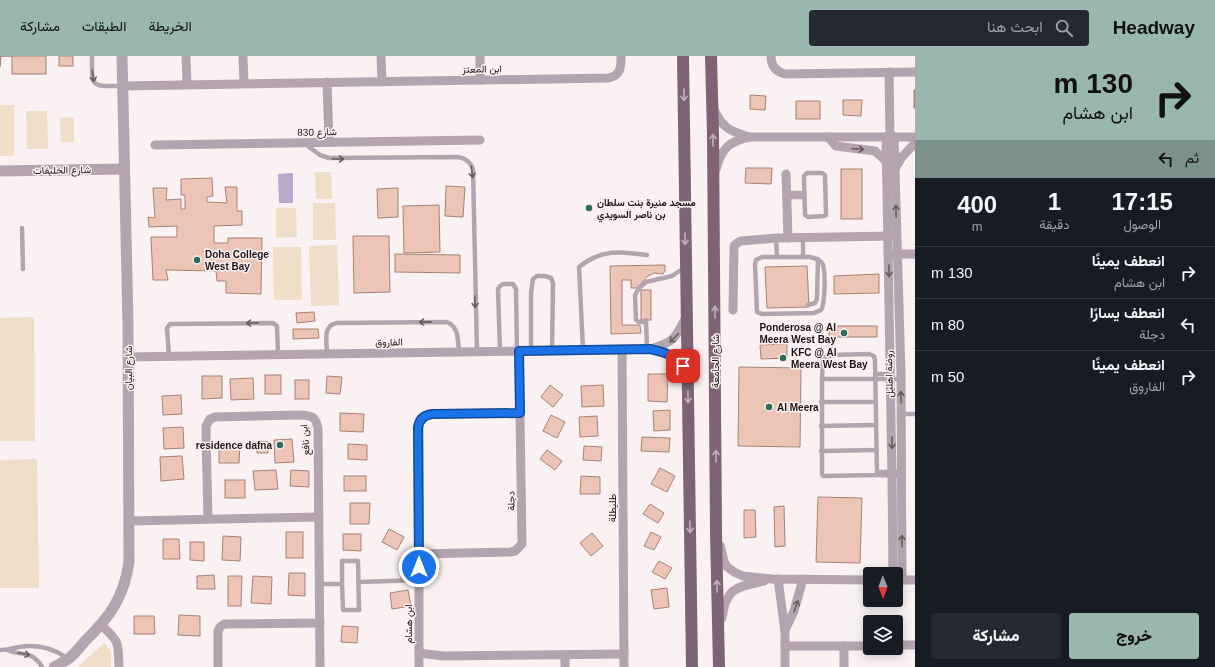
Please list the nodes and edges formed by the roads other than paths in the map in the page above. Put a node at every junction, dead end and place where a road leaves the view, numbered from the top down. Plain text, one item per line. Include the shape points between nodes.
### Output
1 (92, 56) edge
2 (122, 56) edge
3 (186, 56) edge
4 (243, 56) edge
5 (381, 56) edge
6 (480, 56) edge
7 (620, 56) edge
8 (683, 56) edge
9 (711, 56) edge
10 (771, 56) edge
11 (889, 72) junction
12 (915, 72) edge
13 (480, 80) junction
14 (327, 82) junction
15 (382, 82) junction
16 (244, 83) junction
17 (187, 84) junction
18 (123, 86) junction
19 (712, 90) junction
20 (750, 137) junction
21 (828, 137) junction
22 (890, 137) junction
23 (915, 137) edge
24 (480, 140) dead end
25 (328, 142) junction
26 (304, 143) junction
27 (915, 143) edge
28 (155, 145) dead end
29 (892, 165) junction
30 (124, 169) junction
31 (0, 171) edge
32 (786, 174) dead end
33 (713, 184) junction
34 (786, 195) junction
35 (804, 195) junction
36 (22, 228) dead end
37 (893, 236) junction
38 (803, 237) junction
39 (776, 238) junction
40 (788, 238) junction
41 (893, 254) junction
42 (915, 254) edge
43 (647, 255) dead end
44 (777, 256) junction
45 (803, 257) junction
46 (818, 259) junction
47 (686, 267) junction
48 (23, 269) dead end
49 (646, 282) junction
50 (646, 290) dead end
51 (808, 305) dead end
52 (733, 310) dead end
53 (687, 316) junction
54 (649, 349) junction
55 (583, 350) junction
56 (622, 350) junction
57 (500, 351) junction
58 (518, 351) junction
59 (531, 351) junction
60 (552, 351) junction
61 (459, 352) junction
62 (478, 352) junction
63 (327, 354) junction
64 (278, 355) junction
65 (168, 356) junction
66 (128, 357) junction
67 (688, 376) junction
68 (876, 376) junction
69 (890, 376) junction
70 (901, 376) junction
71 (822, 379) junction
72 (821, 402) junction
73 (876, 402) junction
74 (520, 413) junction
75 (901, 414) junction
76 (915, 414) edge
77 (821, 426) junction
78 (876, 426) junction
79 (876, 450) junction
80 (821, 451) junction
81 (877, 474) junction
82 (897, 474) junction
83 (319, 517) junction
84 (208, 518) junction
85 (129, 521) junction
86 (897, 524) junction
87 (716, 532) junction
88 (418, 554) junction
89 (402, 559) dead end
90 (894, 567) edge
91 (899, 567) edge
92 (775, 579) junction
93 (803, 579) junction
94 (403, 580) junction
95 (419, 580) junction
96 (863, 580) edge
97 (903, 580) edge
98 (915, 580) edge
99 (359, 582) junction
100 (320, 584) junction
101 (342, 584) junction
102 (320, 623) junction
103 (101, 625) junction
104 (785, 632) junction
105 (915, 645) edge
106 (785, 646) junction
107 (844, 646) junction
108 (863, 646) edge
109 (903, 646) edge
110 (718, 647) junction
111 (0, 650) edge
112 (7, 650) junction
113 (419, 653) junction
114 (624, 654) junction
115 (565, 655) junction
116 (66, 663) edge
117 (42, 667) edge
118 (54, 667) edge
119 (119, 667) edge
120 (218, 667) edge
121 (320, 667) edge
122 (419, 667) edge
123 (565, 667) edge
124 (624, 667) edge
125 (692, 667) edge
126 (719, 667) edge
127 (785, 667) edge
128 (844, 667) edge

1 -> 18 lane via 93,82 100,86
2 - 18 street, شارع البيان
3 - 17 street
4 - 16 street
5 - 15 street
6 - 13 street
7 - 13 street, ابن المعتز via 621,67 612,77
8 -> 47 main road
9 - 19 main road, شارع الجامعة
10 - 11 street via 773,67 786,74
11 - 12 street
11 - 22 street, روضة اهليل
13 - 15 street, ابن المعتز
14 - 15 street, ابن المعتز
14 - 16 street, ابن المعتز
14 - 25 street
16 - 17 street, ابن المعتز
17 - 18 street, ابن المعتز
18 - 30 street, شارع البيان
19 - 20 street via 714,109 722,124 734,132
33 -> 19 main road, شارع الجامعة
20 - 21 street
20 - 33 street via 732,143 720,155
21 - 22 street
21 -> 29 street via 836,146 876,151
22 - 23 street
22 - 29 street, روضة اهليل
24 - 25 street, شارع 830
25 - 26 street, شارع 830
26 - 28 street, شارع 830
26 -> 62 lane via 320,155 329,158 462,157 469,161 473,169
27 - 29 street
29 - 37 street, روضة اهليل
30 - 31 street, شارع الخليفات
30 - 66 street, شارع البيان
32 - 34 street
87 -> 33 main road, شارع الجامعة
34 - 35 lane
34 - 40 street
35 - 35 lane via 806,216 825,215 824,174 805,174
36 - 48 lane
37 - 38 street
37 - 41 street, روضة اهليل
38 - 40 street
38 - 45 lane
39 - 40 street
39 - 44 lane
39 - 52 street via 741,241 734,246
41 - 42 street
41 -> 69 street
41 - 70 street, روضة اهليل
43 - 55 lane via 610,252 589,259 579,267
44 - 45 lane
44 - 46 lane via 756,260 756,308 759,314 814,313 821,310 824,302 823,264
45 - 46 lane
46 - 51 lane via 817,299 815,303
47 - 49 lane via 672,276
47 - 53 main road
49 - 50 lane
49 - 54 lane via 635,295 636,320 646,321
53 -> 54 street, الفاروق via 675,338 664,345
53 - 67 main road
54 - 56 street, الفاروق
54 - 67 street, الفاروق via 676,358
55 - 56 street, الفاروق
55 - 60 street, الفاروق
56 - 114 street, طليطلة
57 - 58 street, الفاروق
57 - 58 lane via 498,289 503,284 513,284 516,289
57 - 62 street, الفاروق
58 - 59 street, الفاروق
58 - 74 street, دجلة
59 - 60 street, الفاروق
59 - 60 lane via 533,279 544,276 551,278 553,283
61 - 62 street, الفاروق
61 - 63 street, الفاروق
61 -> 63 lane via 456,331 447,322 337,323 330,326 327,332
63 - 64 street, الفاروق
64 - 65 street, الفاروق
64 -> 65 lane via 277,326 275,323 265,323 170,324
65 - 66 street, الفاروق
66 - 85 street, شارع البيان
67 -> 125 main road
68 - 69 lane
68 - 71 lane
68 - 71 lane via 875,358 872,355 834,355 823,359
68 - 73 lane
69 - 70 lane
69 -> 82 street
75 -> 70 street, روضة اهليل
71 - 72 lane
72 - 73 lane
72 - 77 lane
73 - 78 lane
74 - 88 street, ابن هشام via 432,414 420,419
74 - 88 street, دجلة via 522,544 510,552
75 - 76 lane
75 - 82 street, روضة اهليل
77 - 78 lane
77 - 80 lane
78 - 79 lane
79 - 80 lane
79 - 81 lane
80 - 81 lane via 824,476
81 - 82 lane
82 - 86 street, روضة اهليل
83 - 84 street
83 - 84 street, ابن نافع via 317,423 311,416 299,415 210,418 206,433
83 - 100 street, ابن نافع
84 - 85 street
85 - 103 street, شارع البيان via 127,574 115,606
86 - 90 street
91 -> 86 street, روضة اهليل
87 - 92 street via 724,561 729,569 743,576
110 -> 87 main road, شارع الجامعة
88 - 95 street, ابن هشام
89 - 94 lane
92 - 93 street
92 - 104 street
92 - 110 street via 740,586 730,593 724,607
93 - 96 street
104 -> 93 street
94 - 95 lane
94 - 99 lane
95 - 113 street, ابن هشام
97 - 98 street
99 - 101 lane via 358,561 342,561
99 - 101 lane via 358,610 343,610
100 - 101 lane
100 - 102 street, ابن نافع
102 - 120 street via 224,624 218,631
102 - 121 street, ابن نافع
103 - 116 street, شارع البيان
103 - 119 street via 117,642
104 - 106 street
105 - 109 street
106 - 107 street
106 - 127 street
107 - 108 street
107 - 128 street
110 - 126 main road, شارع الجامعة
111 - 112 lane
112 - 116 lane via 27,646 41,647 55,651
112 -> 117 lane via 32,656
113 - 115 street via 443,656
113 - 122 street, ابن هشام
114 - 115 street
114 - 124 street, طليطلة
115 - 123 street
116 - 118 street, شارع البيان

